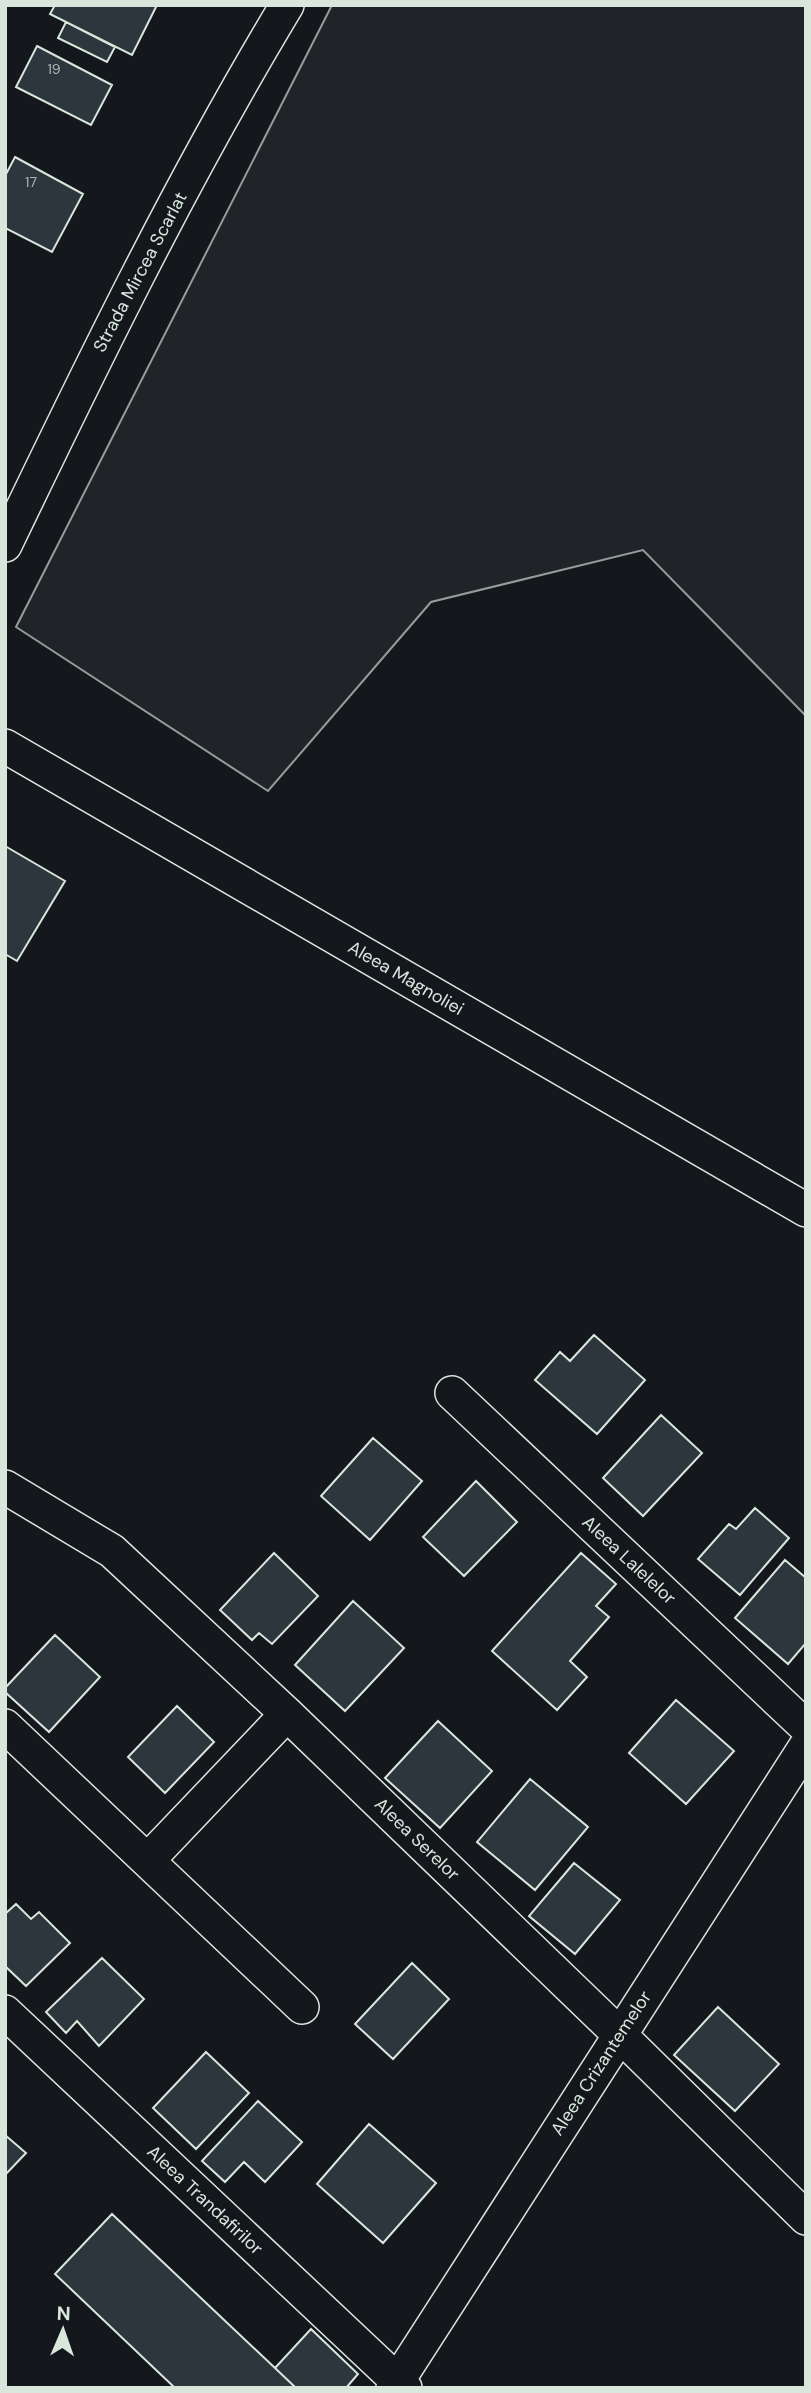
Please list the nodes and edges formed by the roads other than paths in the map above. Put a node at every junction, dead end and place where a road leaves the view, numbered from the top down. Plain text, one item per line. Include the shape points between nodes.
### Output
1 (287, 5) edge
2 (5, 545) edge
3 (5, 746) edge
4 (806, 1210) edge
5 (452, 1393) dead end
6 (5, 1487) edge
7 (287, 1714) junction
8 (5, 1726) edge
9 (806, 1727) edge
10 (806, 1746) edge
11 (148, 1860) junction
12 (302, 2007) dead end
13 (5, 2012) edge
14 (619, 2034) junction
15 (806, 2218) edge
16 (396, 2386) edge

1 - 2 street, Strada Mircea Scarlat via 241,81 112,323
3 - 4 street, Aleea Magnoliei
5 - 9 street, Aleea Lalelelor
6 - 7 street, Aleea Serelor via 112,1551
7 - 11 street
7 - 14 street, Aleea Serelor
8 - 11 street
10 - 14 street, Aleea Crizantemelor
11 - 12 street
13 - 16 street, Aleea Trandafirilor
14 - 15 street, Aleea Serelor
14 - 16 street, Aleea Crizantemelor

